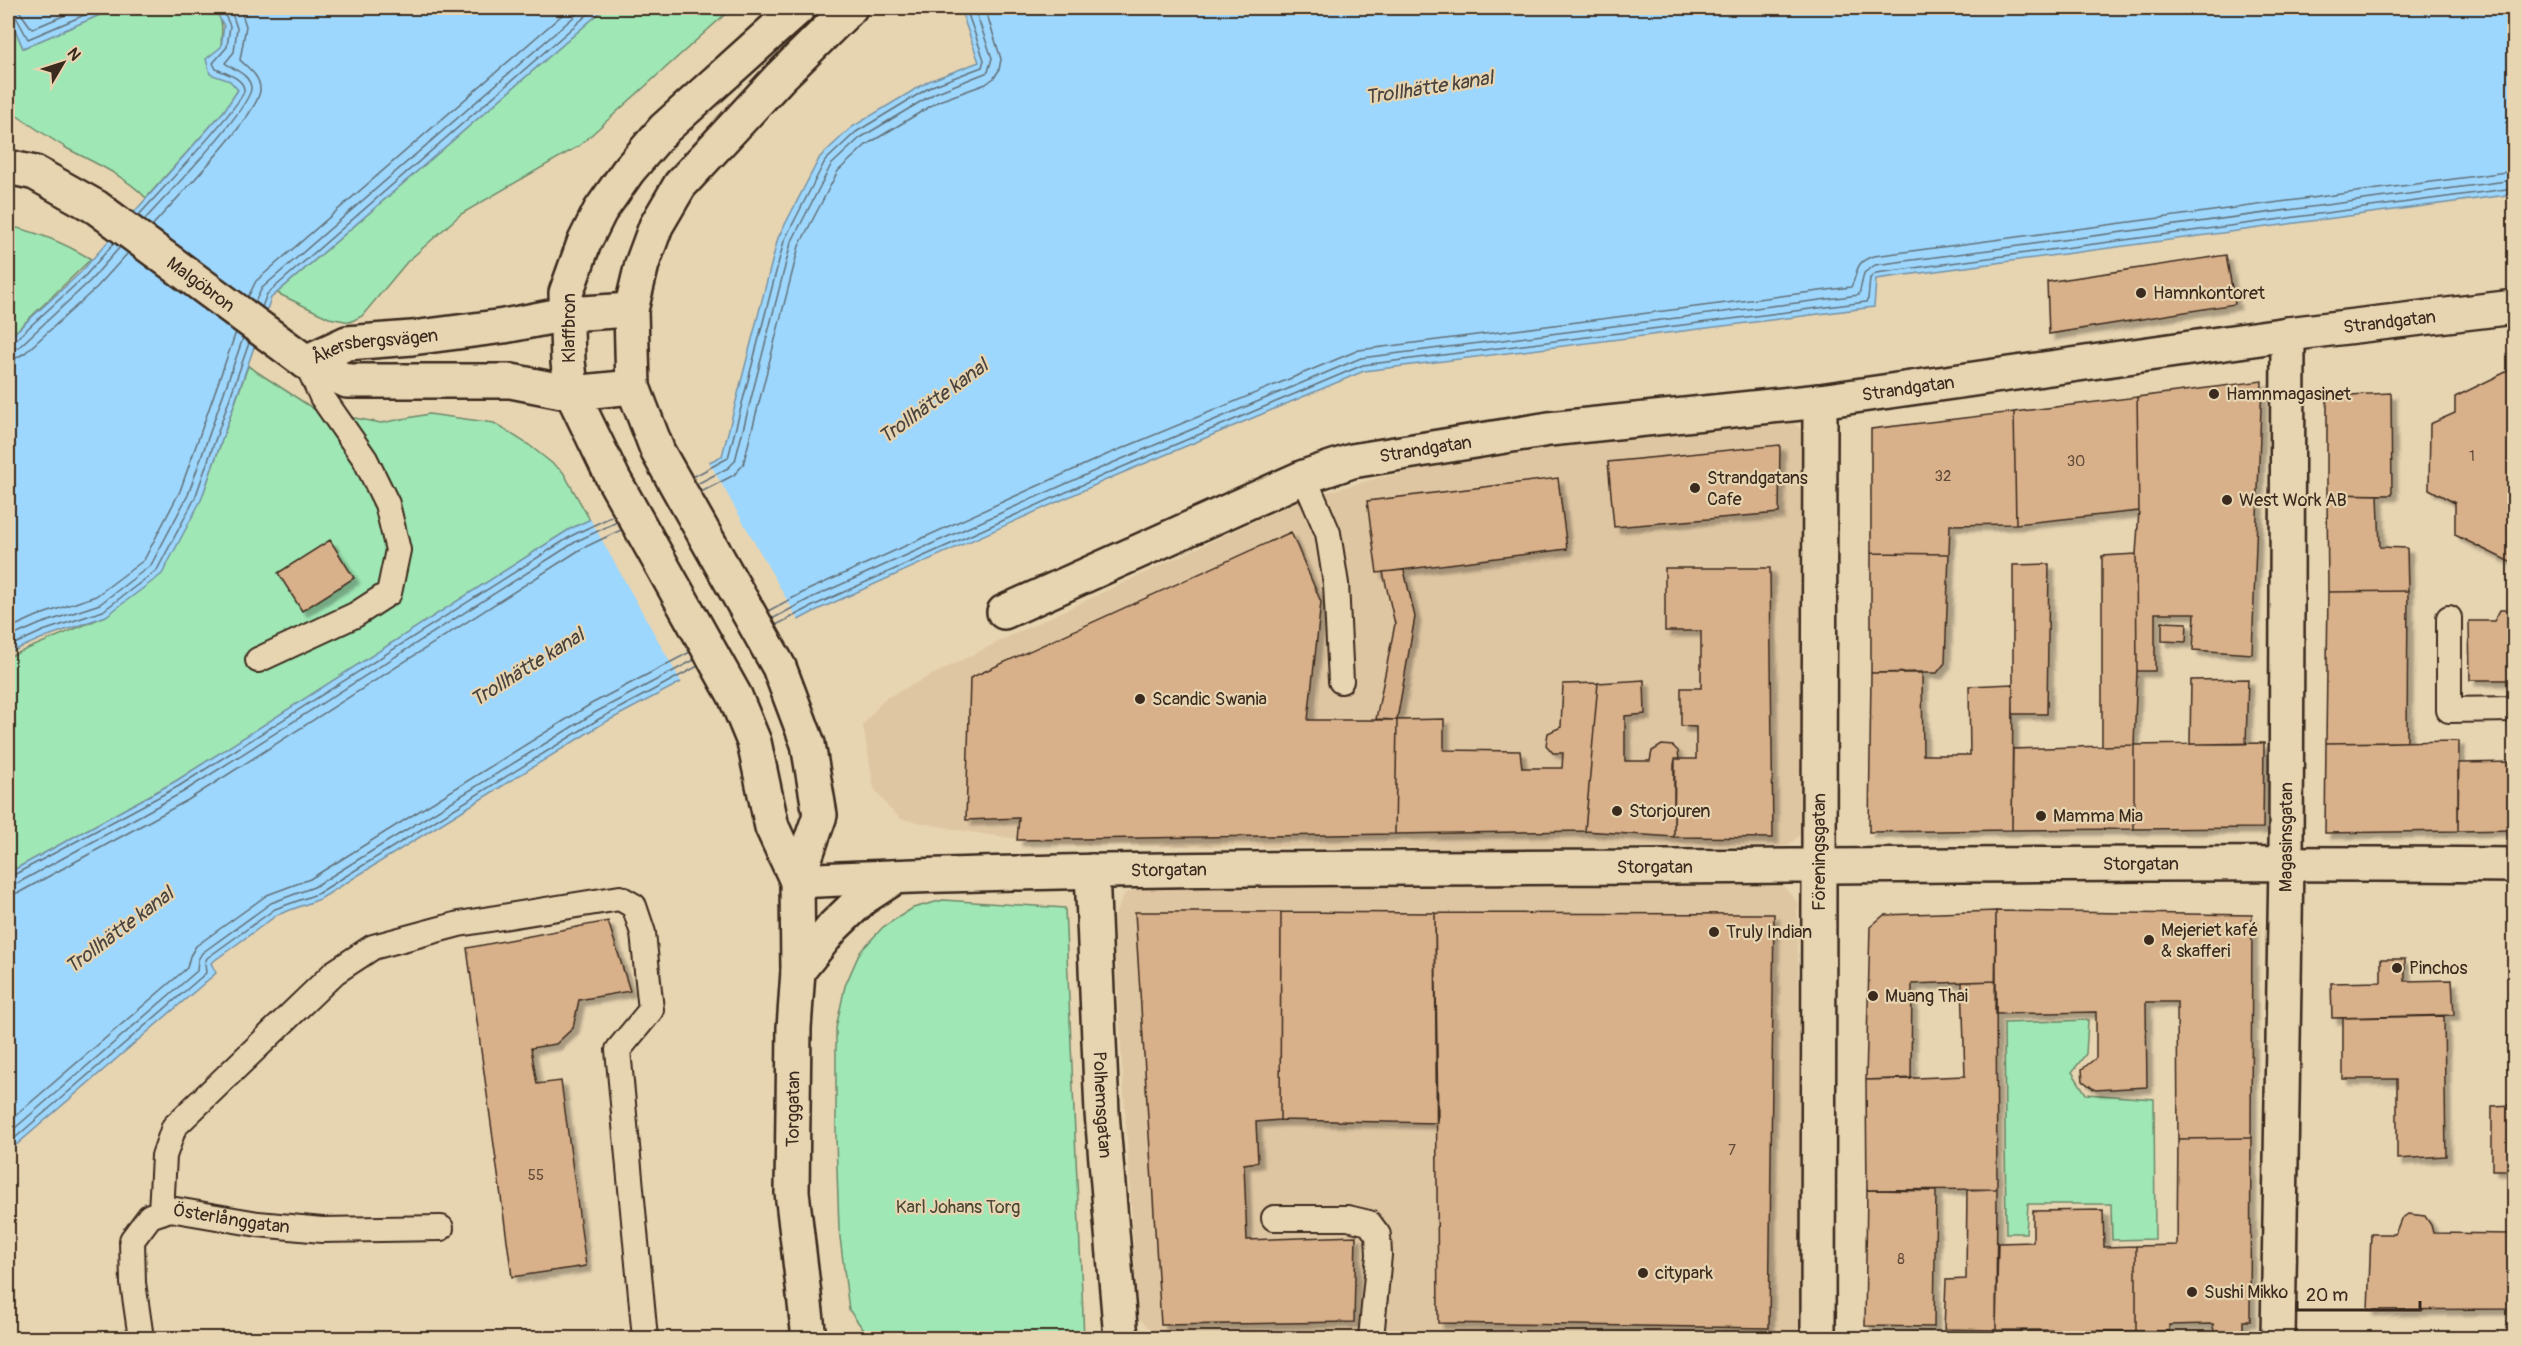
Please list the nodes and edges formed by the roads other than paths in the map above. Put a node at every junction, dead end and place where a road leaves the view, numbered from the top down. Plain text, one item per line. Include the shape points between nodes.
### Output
1 (798, 8) edge
2 (850, 8) edge
3 (8, 167) edge
4 (2514, 307) edge
5 (632, 310) junction
6 (566, 314) junction
7 (2288, 334) junction
8 (306, 362) junction
9 (633, 387) junction
10 (572, 393) junction
11 (1820, 401) junction
12 (1304, 477) junction
13 (1004, 612) dead end
14 (2449, 618) dead end
15 (258, 660) dead end
16 (1341, 681) dead end
17 (735, 696) joint
18 (2514, 709) edge
19 (2286, 863) junction
20 (2514, 865) edge
21 (1818, 866) junction
22 (1092, 871) junction
23 (907, 876) junction
24 (797, 881) junction
25 (798, 970) junction
26 (160, 1212) junction
27 (1274, 1218) dead end
28 (441, 1228) dead end
29 (141, 1338) edge
30 (645, 1338) edge
31 (809, 1338) edge
32 (1121, 1338) edge
33 (1371, 1338) edge
34 (1818, 1338) edge
35 (2278, 1338) edge

1 - 6 street, Klaffbron via 664,129 628,171 600,211 584,243 566,293
2 - 5 street via 680,186 656,226 642,264
3 - 8 street, Malgöbron via 35,173 96,207
4 - 7 street, Strandgatan
5 - 6 street, Åkersbergsvägen
5 - 9 street
6 - 8 street, Åkersbergsvägen via 504,326 347,343
6 - 10 street, Klaffbron
7 - 11 street, Strandgatan
7 - 19 street, Magasinsgatan
8 - 10 street, Åkersbergsvägen via 346,381 512,381
8 - 15 lane via 322,397 364,459 387,504 398,550 389,593 355,615
9 - 10 street, Åkersbergsvägen
9 - 24 street, Torggatan via 658,452 779,667 808,744 819,815
10 - 17 street, Klaffbron via 613,478
11 - 12 street, Strandgatan via 1549,429 1352,461
11 - 21 street, Föreningsgatan
12 - 13 street, Strandgatan
12 - 16 lane via 1328,533 1336,584
14 - 18 lane via 2449,710
17 - 24 street, Torggatan via 754,742 772,827
19 - 20 street, Storgatan
19 - 21 street, Storgatan
19 - 35 street, Magasinsgatan
21 - 22 street, Storgatan
21 - 34 street, Föreningsgatan
22 - 23 street, Storgatan
22 - 32 street, Polhemsgatan via 1102,1113
23 - 24 street, Storgatan
23 - 25 street via 863,898
24 - 25 street, Torggatan
25 - 31 street, Torggatan via 792,1192
26 - 28 lane, Österlånggatan via 170,1209 322,1230
26 - 29 lane, Österlånggatan via 150,1215 132,1240
26 - 30 lane via 164,1156 174,1127 334,972 373,947 459,924 620,898 634,906 644,933 651,1010 618,1050
27 - 33 lane via 1348,1218 1369,1223 1378,1235 1379,1255

